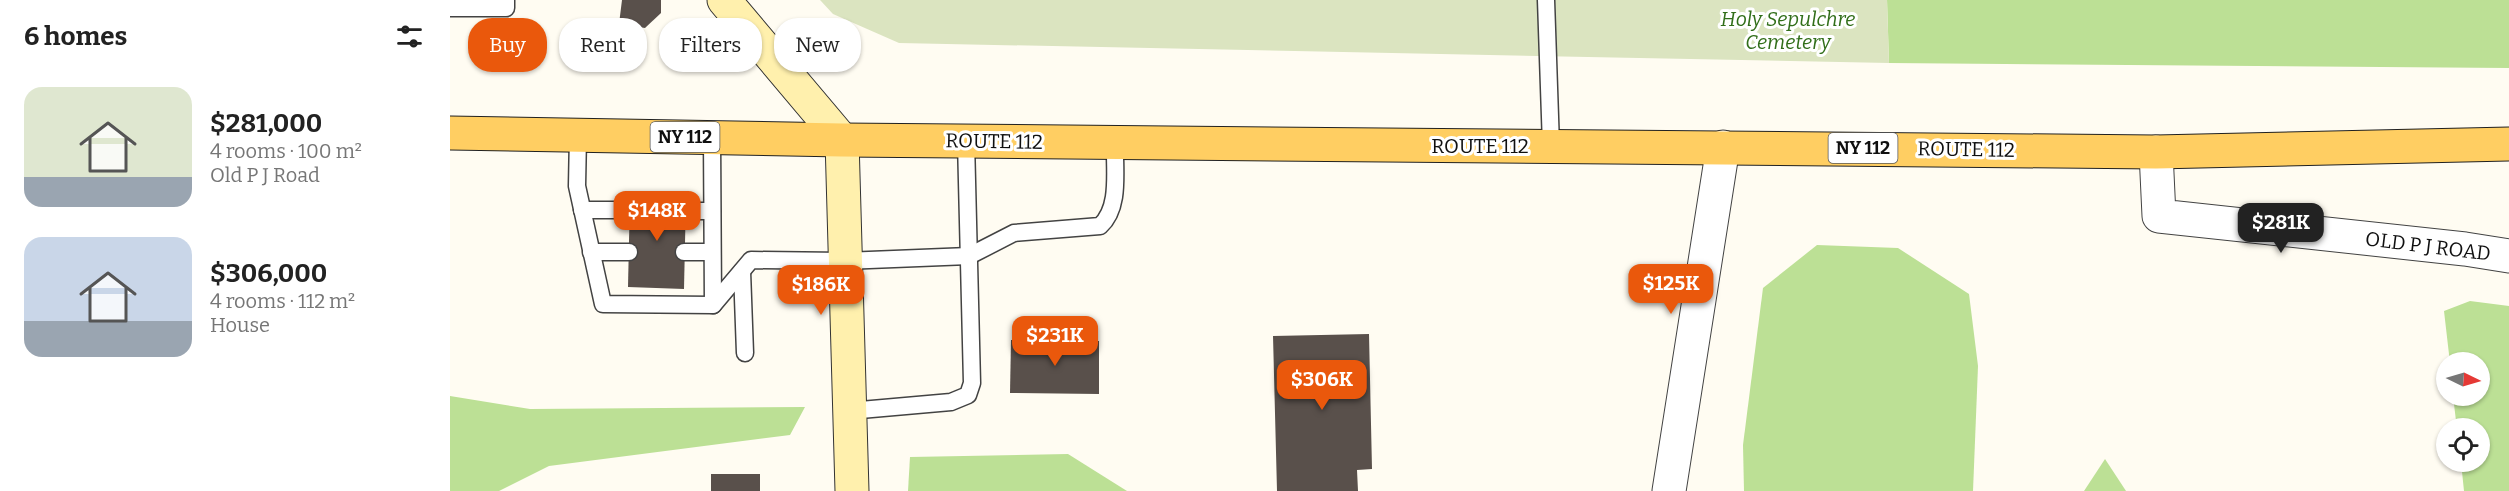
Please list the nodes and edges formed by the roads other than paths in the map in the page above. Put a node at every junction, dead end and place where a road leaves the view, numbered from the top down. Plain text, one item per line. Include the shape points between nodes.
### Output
1 (506, 0) edge
2 (724, 0) edge
3 (1546, 0) edge
4 (450, 8) edge
5 (450, 133) edge
6 (578, 135) junction
7 (712, 137) junction
8 (842, 140) junction
9 (966, 141) junction
10 (1115, 142) junction
11 (2509, 144) edge
12 (1551, 146) junction
13 (1723, 147) junction
14 (2156, 152) junction
15 (582, 210) junction
16 (630, 210) dead end
17 (686, 211) dead end
18 (712, 211) junction
19 (591, 252) junction
20 (629, 252) dead end
21 (684, 252) dead end
22 (712, 252) junction
23 (969, 256) junction
24 (2509, 256) edge
25 (844, 261) junction
26 (742, 271) junction
27 (713, 305) junction
28 (746, 352) dead end
29 (849, 411) junction
30 (852, 491) edge
31 (1669, 491) edge

1 - 4 lane via 506,8
2 - 8 street
3 - 12 lane
5 - 6 main road, ROUTE 112 / NY 112
6 - 7 main road, ROUTE 112 / NY 112
6 - 15 lane via 577,186
7 - 8 main road, ROUTE 112 / NY 112
7 - 18 lane
8 - 9 main road, ROUTE 112 / NY 112
8 - 25 street
9 - 10 main road, ROUTE 112 / NY 112
9 - 23 lane
10 - 12 main road, ROUTE 112 / NY 112
10 - 23 lane via 1113,207 1100,226 1014,233
11 - 14 main road, ROUTE 112 / NY 112
12 - 13 main road, ROUTE 112 / NY 112
13 - 14 main road, ROUTE 112 / NY 112
13 - 31 street
14 - 24 street, OLD P J ROAD via 2159,216
15 - 16 lane
15 - 19 lane
17 - 18 lane
18 - 22 lane
19 - 20 lane
19 - 27 lane via 603,304
21 - 22 lane
22 - 27 lane
23 - 25 lane
23 - 29 lane via 972,383 968,395 951,402
25 - 26 lane via 751,260
25 - 29 street
26 - 27 lane
26 - 28 lane
29 - 30 street

